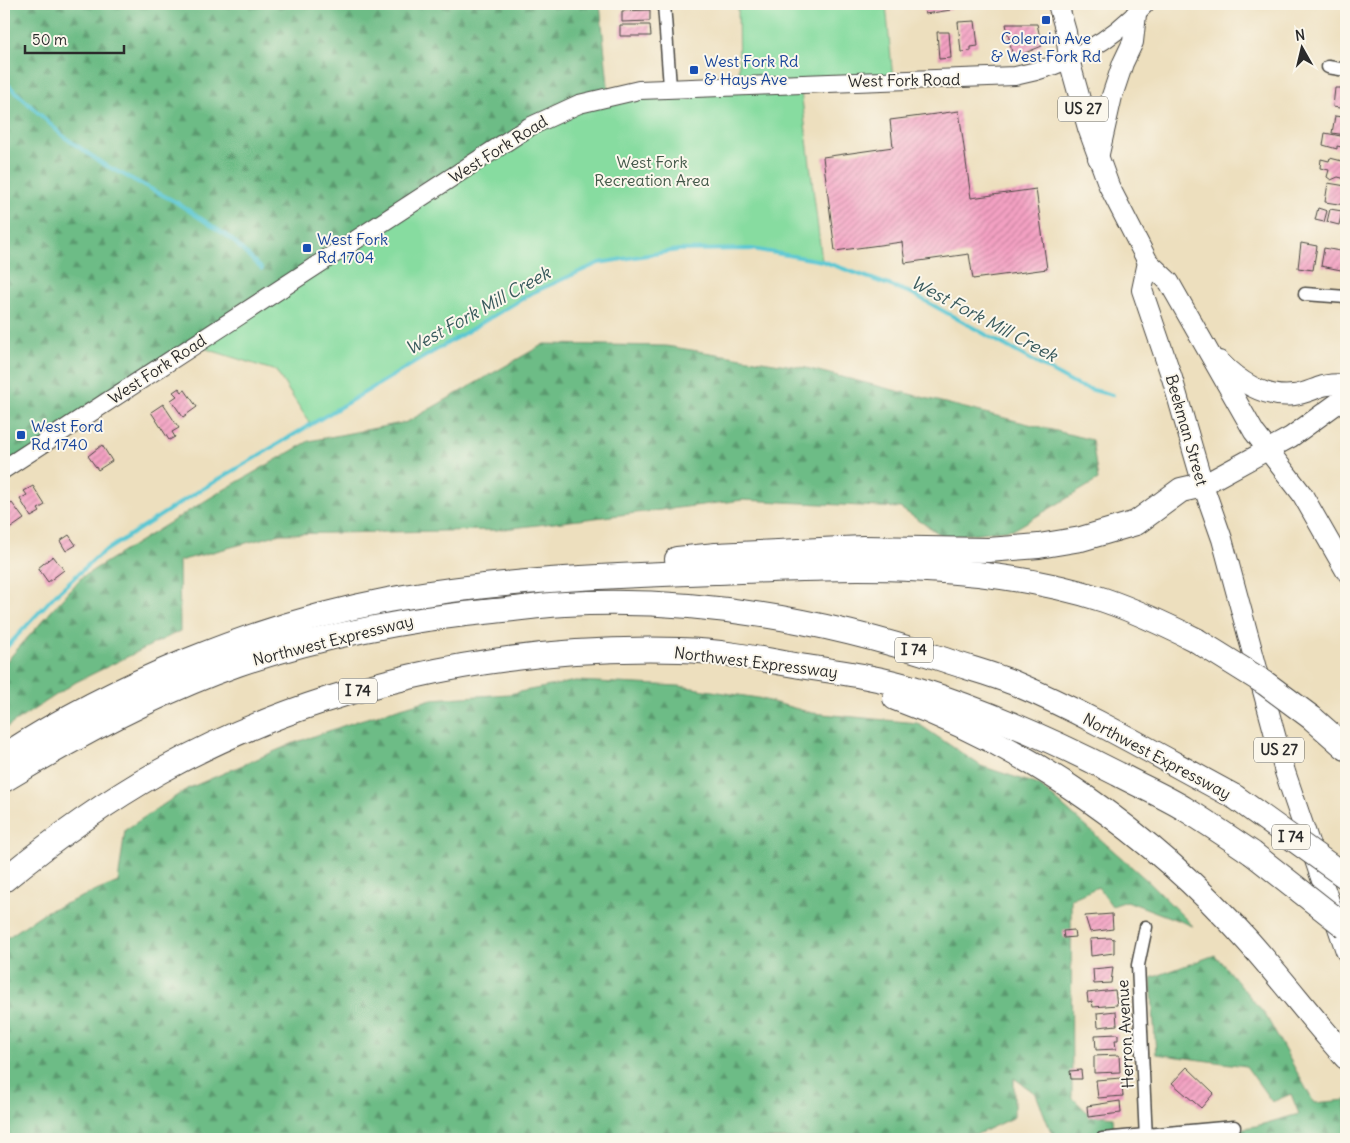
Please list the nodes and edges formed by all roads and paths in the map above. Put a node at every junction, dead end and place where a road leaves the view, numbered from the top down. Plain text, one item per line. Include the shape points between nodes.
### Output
1 (664, 4) edge
2 (1058, 4) edge
3 (1140, 9) edge
4 (1069, 60) junction
5 (1328, 67) dead end
6 (1346, 70) edge
7 (670, 87) junction
8 (1098, 158) junction
9 (1148, 262) junction
10 (1305, 294) dead end
11 (1346, 297) edge
12 (1203, 346) junction
13 (1346, 384) edge
14 (1346, 396) edge
15 (1267, 451) junction
16 (4, 469) edge
17 (1203, 485) junction
18 (1346, 572) edge
19 (562, 581) junction
20 (759, 659) junction
21 (1346, 748) edge
22 (4, 756) edge
23 (4, 780) edge
24 (1346, 877) edge
25 (4, 880) edge
26 (1331, 909) junction
27 (1146, 927) dead end
28 (1346, 927) edge
29 (1346, 934) edge
30 (1346, 951) edge
31 (1319, 1027) junction
32 (1346, 1057) edge
33 (1346, 1075) edge
34 (1234, 1126) dead end
35 (1146, 1137) edge
36 (1102, 1139) edge

1 - 7 street
2 - 4 main road, US 27
3 - 4 street, West Fork Road via 1111,36
3 - 8 main road via 1134,42 1112,96
4 - 7 street, West Fork Road via 1036,72 994,78
4 - 8 main road, US 27
5 - 6 street
7 - 16 street, West Fork Road via 609,95 529,127
8 - 9 main road, US 27
9 - 12 main road, US 27 via 1168,282
9 - 17 main road, Beekman Street / US 27 via 1142,290
10 - 11 street
12 - 13 main road via 1245,383 1262,391 1292,395
12 - 15 main road, US 27
14 - 15 main road
15 - 17 main road
15 - 18 main road, US 27 via 1302,494
17 - 19 highway via 1181,490 1136,523 1081,539 1039,546 988,550 863,548 716,555 598,570
17 - 26 main road, Beekman Street / US 27 via 1222,538 1285,772
19 - 21 highway, bridge via 779,570 934,570 991,575 1051,586 1104,600 1196,640 1265,683
19 - 22 highway via 438,592 384,601 287,626 199,657 121,691
20 - 25 highway, Northwest Expressway / I 74 via 683,650 594,650 509,658 366,688 229,738 160,772 98,809
20 - 28 highway, Northwest Expressway / I 74, bridge via 910,687 986,714 1078,754 1182,807 1252,853
20 - 31 highway via 908,702 1005,746 1100,807 1164,858 1209,900 1248,940
23 - 24 highway, Northwest Expressway / I 74, bridge via 46,754 147,702 196,680 284,650 384,624 444,615 565,604 620,603 795,620 918,651 1012,682 1097,722 1235,797
26 - 29 highway, US 27
26 - 30 main road, Beekman Street
27 - 35 street, Herron Avenue via 1138,965
31 - 32 highway
31 - 33 highway
34 - 35 street
35 - 36 street

